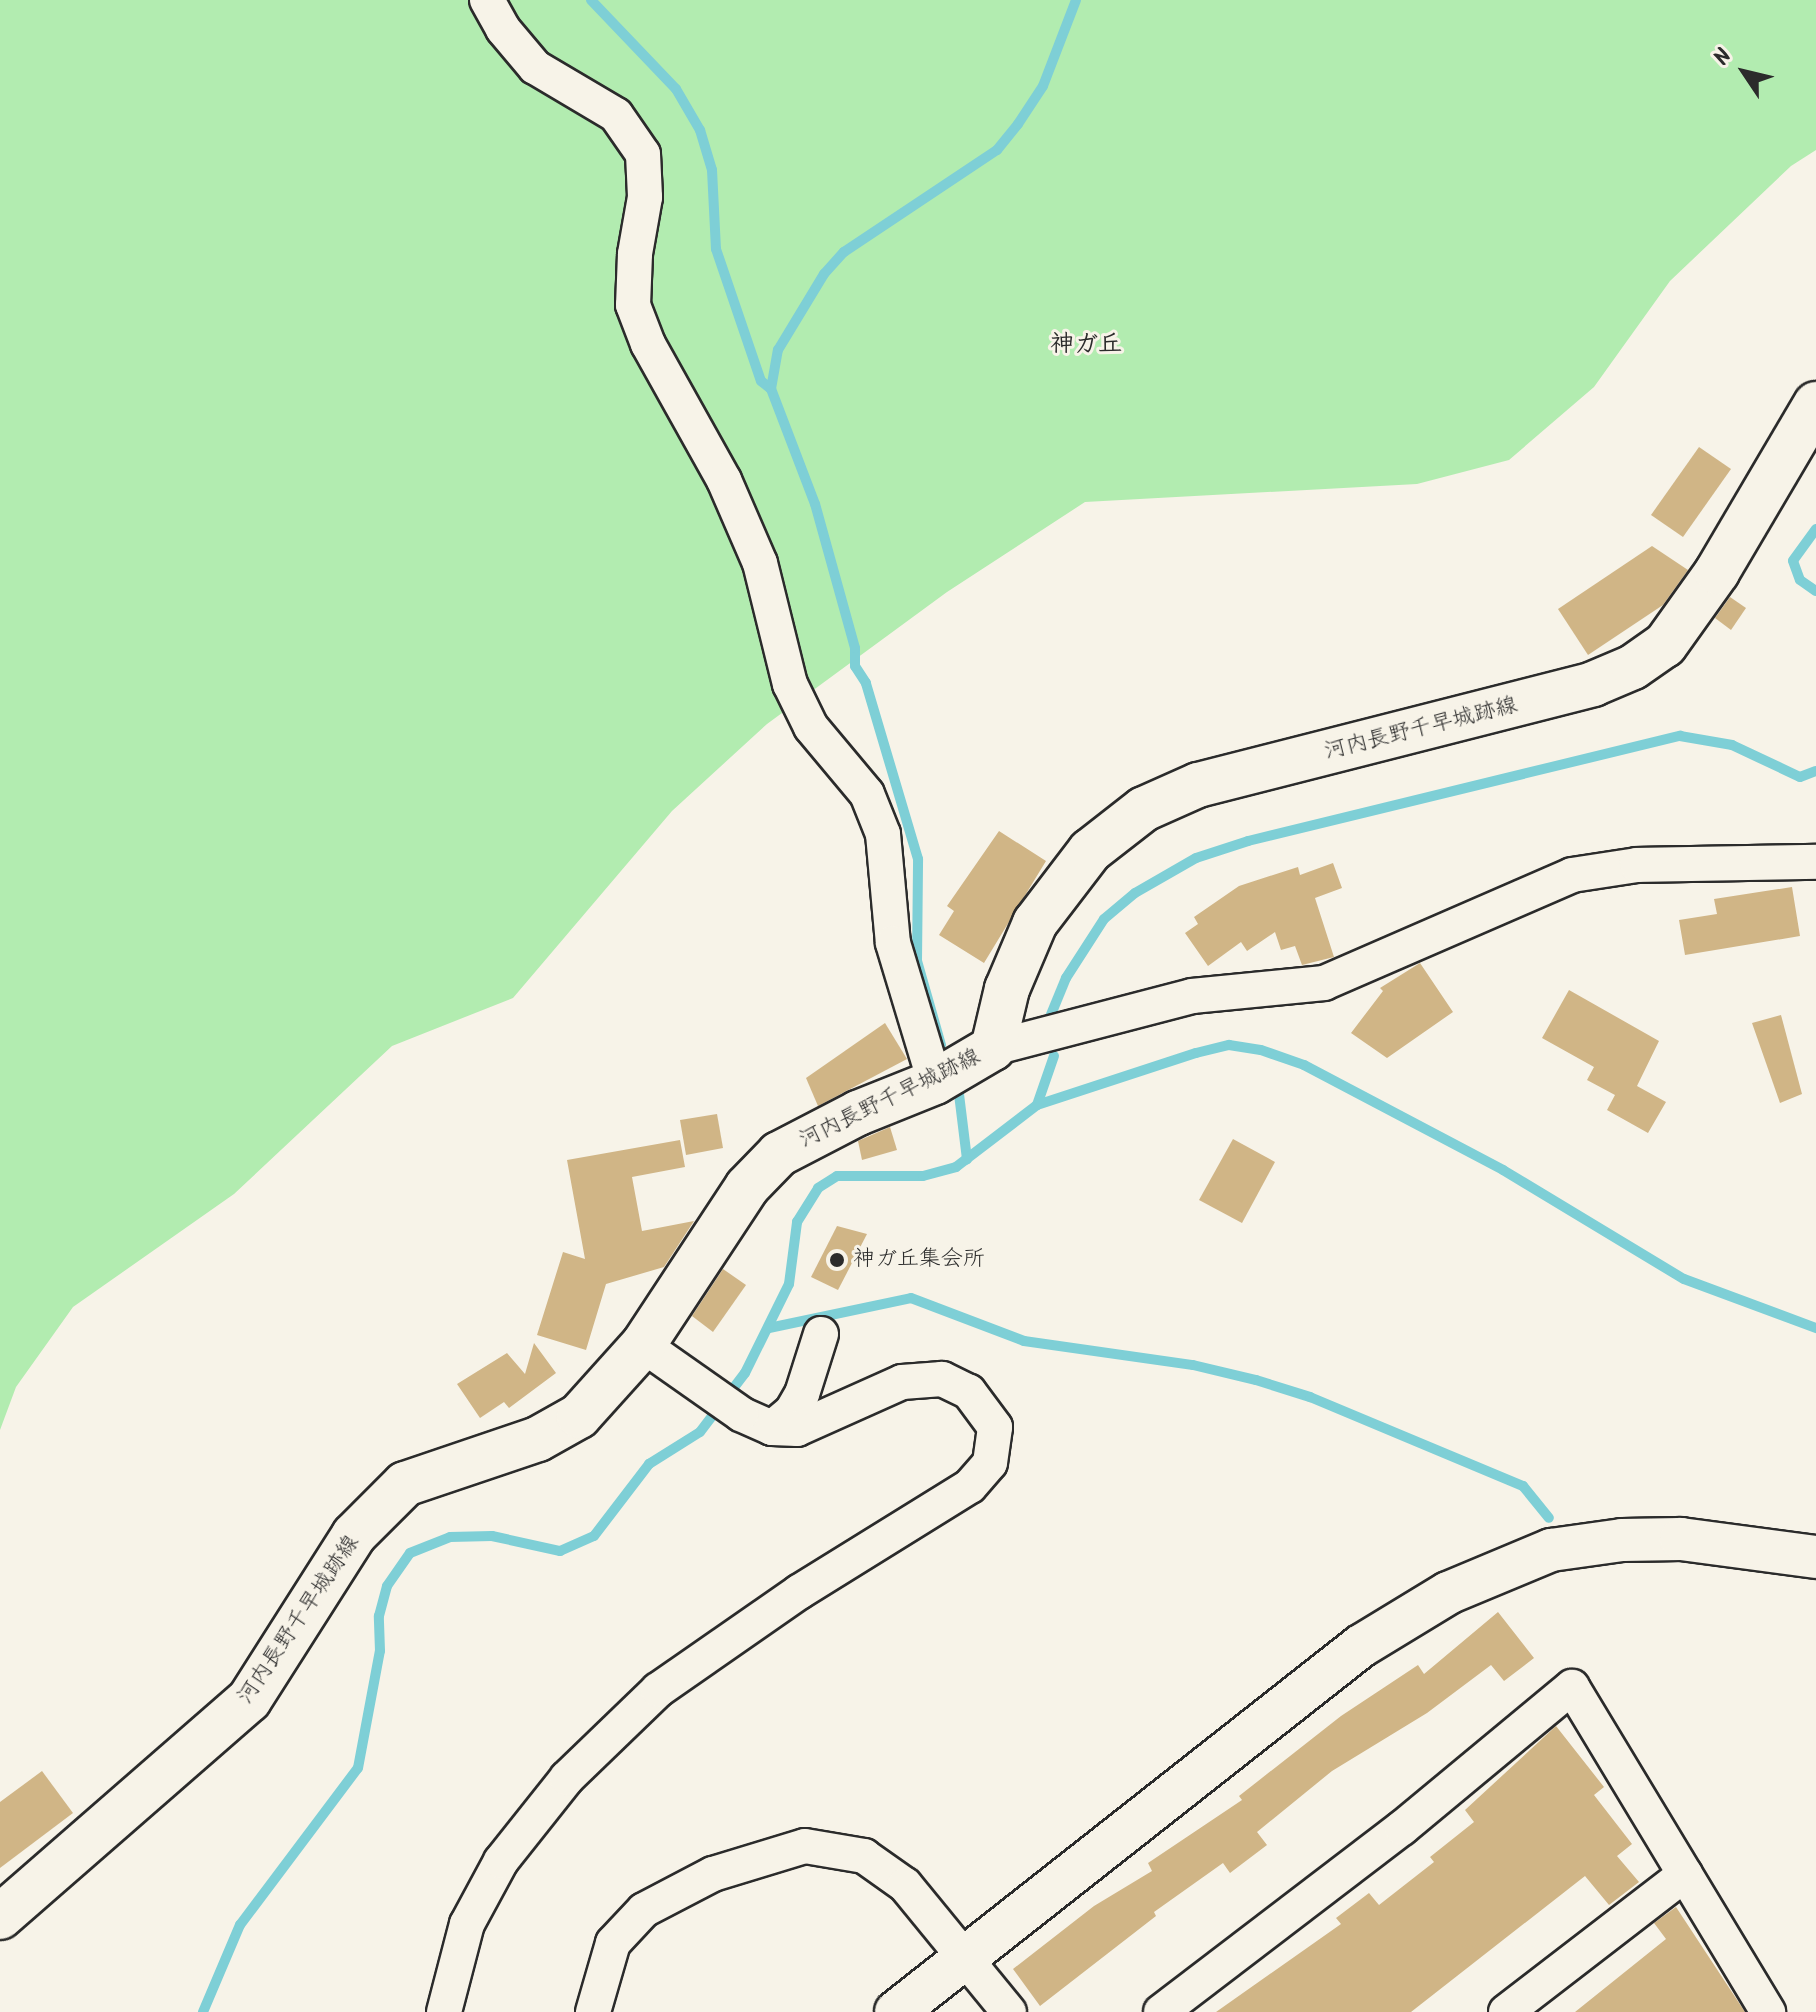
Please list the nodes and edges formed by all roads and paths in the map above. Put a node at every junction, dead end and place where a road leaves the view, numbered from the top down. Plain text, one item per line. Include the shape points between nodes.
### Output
1 (487, 0) edge
2 (1816, 404) edge
3 (1816, 862) edge
4 (993, 1048) junction
5 (935, 1082) junction
6 (821, 1334) dead end
7 (653, 1352) junction
8 (772, 1428) junction
9 (1816, 1557) edge
10 (1685, 1874) junction
11 (1, 1914) edge
12 (966, 1956) junction
13 (444, 2012) edge
14 (593, 2012) edge
15 (896, 2012) edge
16 (1009, 2012) edge
17 (1161, 2012) edge
18 (1506, 2012) edge
19 (1768, 2012) edge

1 - 5 street via 535,67 616,115 643,154 645,197 633,305 648,344 724,480 760,563 790,684 811,727 867,794 883,834 893,943
2 - 4 main road, 河内長野千早城跡線 via 1717,572 1665,645 1633,667 1593,684 1198,785 1144,809 1090,851 1035,923 1007,989
3 - 4 street via 1637,865 1572,875 1324,983 1192,996
4 - 5 main road, 河内長野千早城跡線
5 - 7 main road, 河内長野千早城跡線 via 858,1113 779,1154 747,1187
6 - 8 street via 802,1394
7 - 8 street via 741,1414
7 - 11 main road, 河内長野千早城跡線 via 579,1416 538,1439 405,1484 354,1535 249,1700
8 - 13 street via 797,1429 902,1382 942,1379 969,1392 995,1427 990,1463 970,1486 799,1592 658,1690 567,1778 501,1861 467,1924
9 - 12 street via 1681,1539 1622,1540 1551,1550 1509,1563 1361,1646
10 - 17 street via 1572,1687 1402,1828
10 - 18 street
10 - 19 street
12 - 14 street via 905,1885 864,1856 805,1846 713,1874 644,1910 613,1943
12 - 15 street
12 - 16 street

